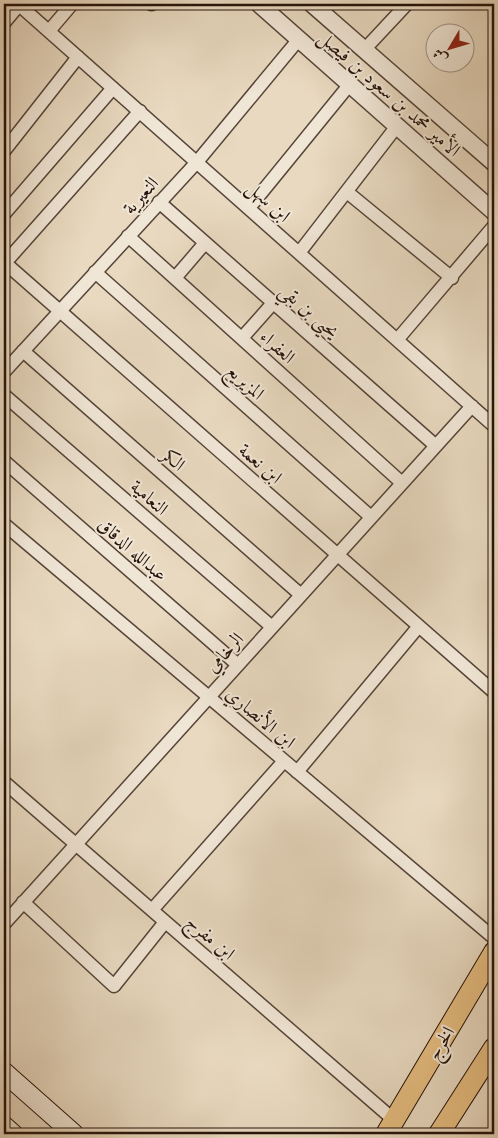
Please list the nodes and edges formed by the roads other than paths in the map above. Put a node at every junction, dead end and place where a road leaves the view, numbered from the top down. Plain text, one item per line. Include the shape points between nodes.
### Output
1 (19, 4) edge
2 (72, 4) edge
3 (259, 4) edge
4 (312, 4) edge
5 (407, 4) edge
6 (4, 23) edge
7 (50, 31) junction
8 (299, 39) junction
9 (364, 50) junction
10 (78, 57) junction
11 (350, 84) junction
12 (113, 88) junction
13 (140, 111) junction
14 (397, 126) junction
15 (4, 152) edge
16 (493, 160) edge
17 (197, 162) junction
18 (347, 192) junction
19 (159, 202) junction
20 (249, 208) junction
21 (494, 212) edge
22 (4, 214) edge
23 (494, 226) edge
24 (128, 236) junction
25 (205, 242) junction
26 (299, 253) junction
27 (4, 263) edge
28 (95, 272) junction
29 (175, 278) junction
30 (452, 278) junction
31 (273, 303) junction
32 (59, 311) junction
33 (242, 338) junction
34 (397, 340) junction
35 (23, 351) junction
36 (4, 372) edge
37 (4, 395) edge
38 (472, 406) junction
39 (494, 426) edge
40 (436, 446) junction
41 (4, 461) edge
42 (402, 484) junction
43 (371, 517) junction
44 (6, 531) edge
45 (338, 554) junction
46 (301, 595) junction
47 (420, 626) junction
48 (272, 627) junction
49 (238, 664) junction
50 (494, 692) edge
51 (208, 697) junction
52 (284, 761) junction
53 (296, 772) junction
54 (4, 782) edge
55 (75, 844) junction
56 (23, 902) junction
57 (152, 910) junction
58 (165, 922) junction
59 (4, 924) edge
60 (494, 938) edge
61 (494, 952) edge
62 (494, 1048) edge
63 (4, 1072) edge
64 (4, 1126) edge
65 (390, 1127) edge
66 (444, 1131) edge
67 (13, 1134) edge
68 (74, 1134) edge

1 - 6 street
1 - 7 street, ابن سهل
2 - 7 street
3 - 8 street, الأمير محمد بن سعود بن فيصل
4 - 9 street, الأمير محمد بن سعود بن فيصل
5 - 9 street
7 - 10 street, ابن سهل
8 - 11 street, الأمير محمد بن سعود بن فيصل
8 - 17 street, النعيرية
9 - 16 street, الأمير محمد بن سعود بن فيصل
10 - 12 street, ابن سهل
10 - 15 street
11 - 14 street, الأمير محمد بن سعود بن فيصل
11 - 20 street
12 - 13 street, ابن سهل
12 - 22 street
13 - 17 street, ابن سهل
13 - 27 street
14 - 18 street
14 - 21 street, الأمير محمد بن سعود بن فيصل
17 - 19 street, النعيرية
17 - 20 street, ابن سهل
18 - 26 street
18 - 30 street
19 - 24 street, النعيرية
19 - 25 street, يحيى بن بقي
20 - 26 street, ابن سهل
23 - 30 street
24 - 28 street, النعيرية
24 - 29 street, العفراء
25 - 29 street
25 - 31 street, يحيى بن بقي
26 - 34 street, ابن سهل
27 - 32 street, ابن نعمة
28 - 32 street, النعيرية
28 - 43 street, المزيريع
29 - 33 street, العفراء
30 - 34 street
31 - 33 street
31 - 40 street, يحيى بن بقي
32 - 35 street, النعيرية
32 - 45 street, ابن نعمة
33 - 42 street, العفراء
34 - 38 street, ابن سهل
35 - 36 street, النعيرية
35 - 46 street, الكر
37 - 48 street, النعامية
38 - 39 street, ابن سهل
38 - 40 street, الرخامي
40 - 42 street, الرخامي
41 - 49 street, عبدالله الدقاق
42 - 43 street, الرخامي
43 - 45 street, الرخامي
44 - 51 street, ابن الأنصاري
45 - 46 street, الرخامي
45 - 47 street, ابن نعمة
46 - 48 street, الرخامي
47 - 50 street, ابن نعمة
47 - 53 street
48 - 49 street, الرخامي
49 - 51 street, الرخامي
51 - 52 street, ابن الأنصاري
51 - 55 street, الرخامي
52 - 53 street, ابن الأنصاري
52 - 57 street
53 - 60 street, ابن الأنصاري
54 - 55 street, ابن مفرج
55 - 56 street, الرخامي
55 - 57 street, ابن مفرج
56 - 58 street via 114,986
56 - 59 street, الرخامي
57 - 58 street, ابن مفرج
58 - 65 street, ابن مفرج
61 - 65 main road, الخرج
62 - 66 main road
63 - 68 main road
64 - 67 main road

